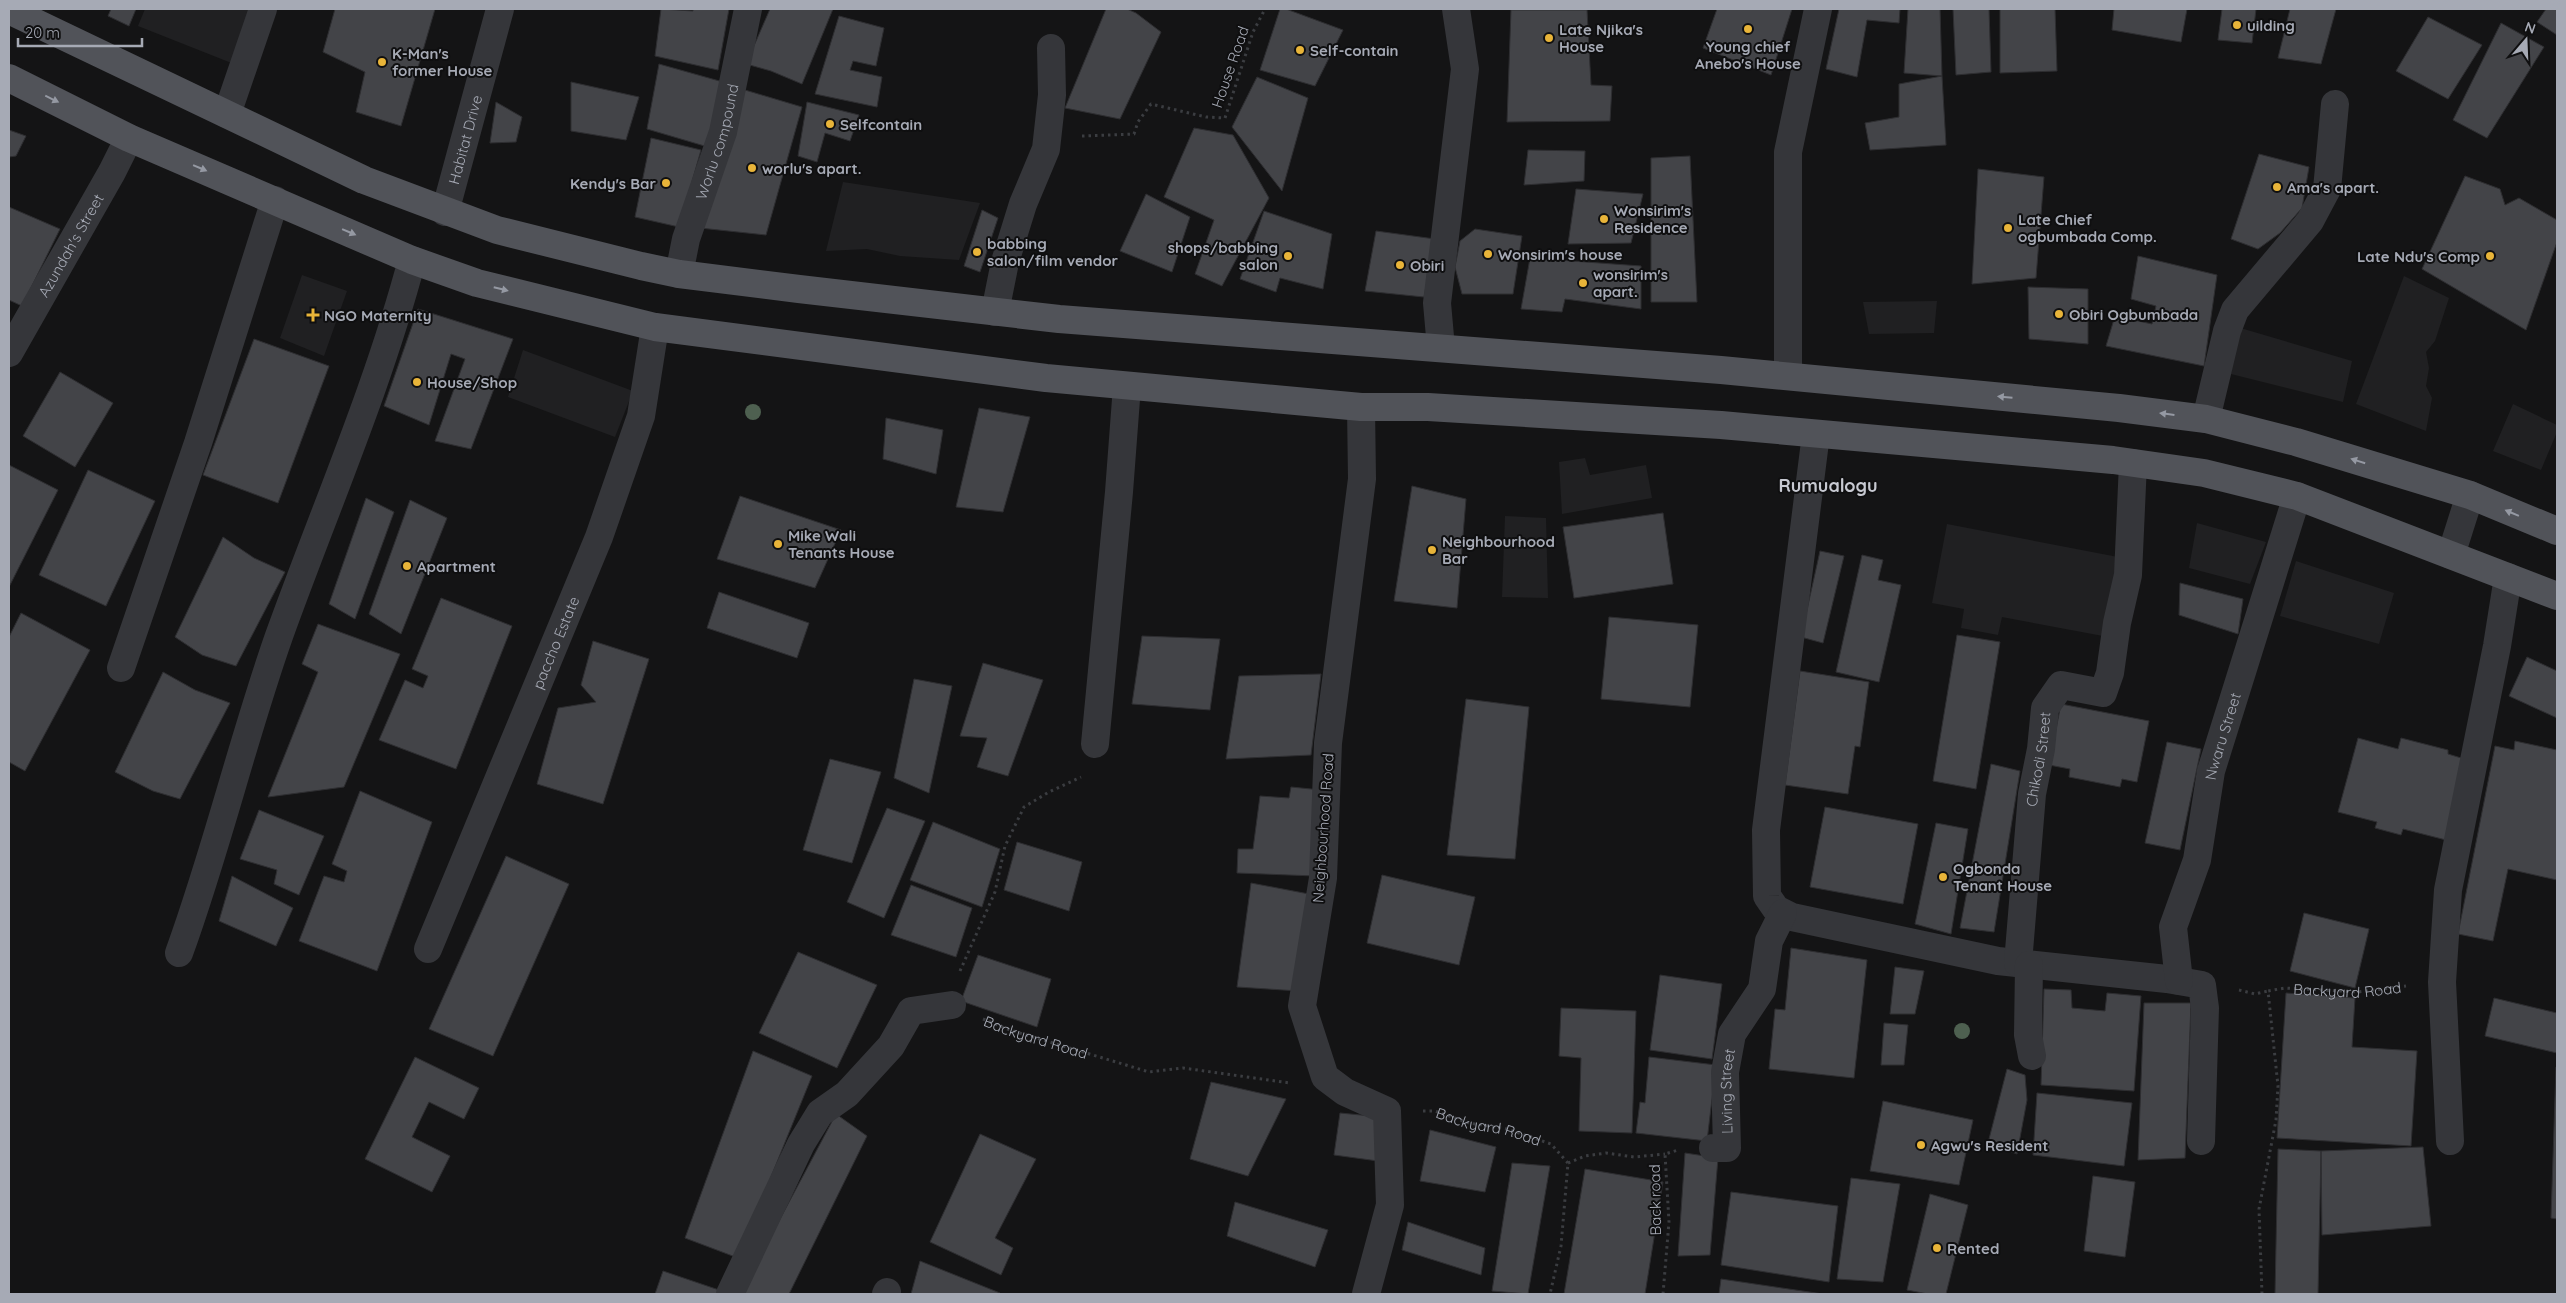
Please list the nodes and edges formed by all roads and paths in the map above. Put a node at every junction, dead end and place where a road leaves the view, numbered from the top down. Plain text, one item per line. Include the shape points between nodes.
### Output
1 (263, 9) edge
2 (500, 9) edge
3 (748, 9) edge
4 (1265, 9) edge
5 (1456, 9) edge
6 (1818, 9) edge
7 (9, 10) edge
8 (1051, 48) dead end
9 (9, 78) edge
10 (2335, 104) dead end
11 (227, 114) junction
12 (129, 138) junction
13 (1047, 138) junction
14 (275, 200) junction
15 (446, 212) junction
16 (412, 260) junction
17 (679, 274) junction
18 (995, 312) junction
19 (655, 327) junction
20 (1441, 348) junction
21 (9, 353) edge
22 (1788, 376) junction
23 (1127, 386) junction
24 (1361, 407) junction
25 (2206, 419) junction
26 (1816, 434) junction
27 (2134, 463) junction
28 (2470, 495) junction
29 (2297, 496) junction
30 (2557, 532) edge
31 (2451, 556) junction
32 (2508, 577) junction
33 (2557, 596) edge
34 (121, 668) dead end
35 (1095, 744) joint
36 (1783, 913) junction
37 (428, 949) dead end
38 (180, 953) dead end
39 (2023, 964) junction
40 (2180, 981) junction
41 (2442, 982) junction
42 (952, 1006) junction
43 (2032, 1056) dead end
44 (1345, 1092) junction
45 (1387, 1111) junction
46 (2201, 1141) dead end
47 (2450, 1141) dead end
48 (1713, 1148) joint
49 (1666, 1154) junction
50 (1568, 1163) junction
51 (730, 1294) edge
52 (1366, 1294) edge
53 (1550, 1294) edge
54 (1663, 1294) edge
55 (2262, 1294) edge

1 - 11 street
2 - 15 street, Habitat Drive
3 - 17 street, Worlu compound via 724,132 686,239
4 - 13 path, House Road via 1253,32 1225,118 1206,117 1150,104 1134,134 1073,134
5 - 20 street via 1464,69 1437,303
6 - 22 street via 1788,152
7 - 11 main road
8 - 13 street via 1052,96
9 -> 12 main road
10 - 25 street via 2327,189 2310,221 2235,310
11 - 15 main road via 364,180
12 -> 14 main road
12 - 21 street, Azundah's Street
13 - 18 street via 1046,149 1023,204 1005,262
14 -> 16 main road
14 - 34 street via 198,443
15 - 17 main road via 497,230
16 -> 19 main road via 477,284
16 - 38 street via 394,326 278,638
17 - 18 main road
18 - 20 main road
19 - 23 main road
19 - 37 street, paccho Estate via 641,416 599,537
20 - 22 main road
25 -> 22 main road
23 - 24 main road
23 - 35 street
24 - 26 main road via 1458,409
24 - 44 street, Neighbourhood Road via 1362,479 1328,743 1323,878 1302,1006 1325,1078
28 -> 25 main road via 2296,442
26 - 27 main road
26 - 36 street via 1766,830 1767,896 1776,910
27 - 29 main road via 2204,472
27 - 39 street, Chikodi Street via 2128,575 2110,673 2103,693 2061,685 2045,708 2032,794
30 -> 28 main road
28 - 31 street
29 - 31 main road
29 - 40 street, Nwaru Street via 2211,771 2197,860 2174,927
31 - 32 main road
32 - 33 main road
32 - 41 street via 2448,890
35 - 42 path via 1084,776 1024,807 1005,846 995,892 948,995
36 - 39 street via 1998,962
36 - 48 street, Living Street via 1769,941 1762,989 1732,1034 1725,1072 1727,1148
39 - 40 street
39 - 43 street
40 - 46 street via 2202,986 2205,1008
41 - 47 street
41 - 55 path, Backyard Road via 2358,992 2285,988 2268,991 2278,1086 2276,1120 2259,1209
42 - 44 path, Backyard Road via 1010,1030 1149,1072 1183,1068
42 - 51 street via 910,1011 891,1046 847,1094 820,1113 801,1144
44 - 45 street, Neighbourhood Road
45 - 50 path, Backyard Road via 1435,1111 1469,1123 1507,1129 1551,1144
45 - 52 street via 1390,1205
48 - 49 path, Back road via 1684,1148
49 - 50 path via 1634,1157 1606,1153
49 - 54 path, Back road via 1669,1222
50 - 53 path via 1562,1246

